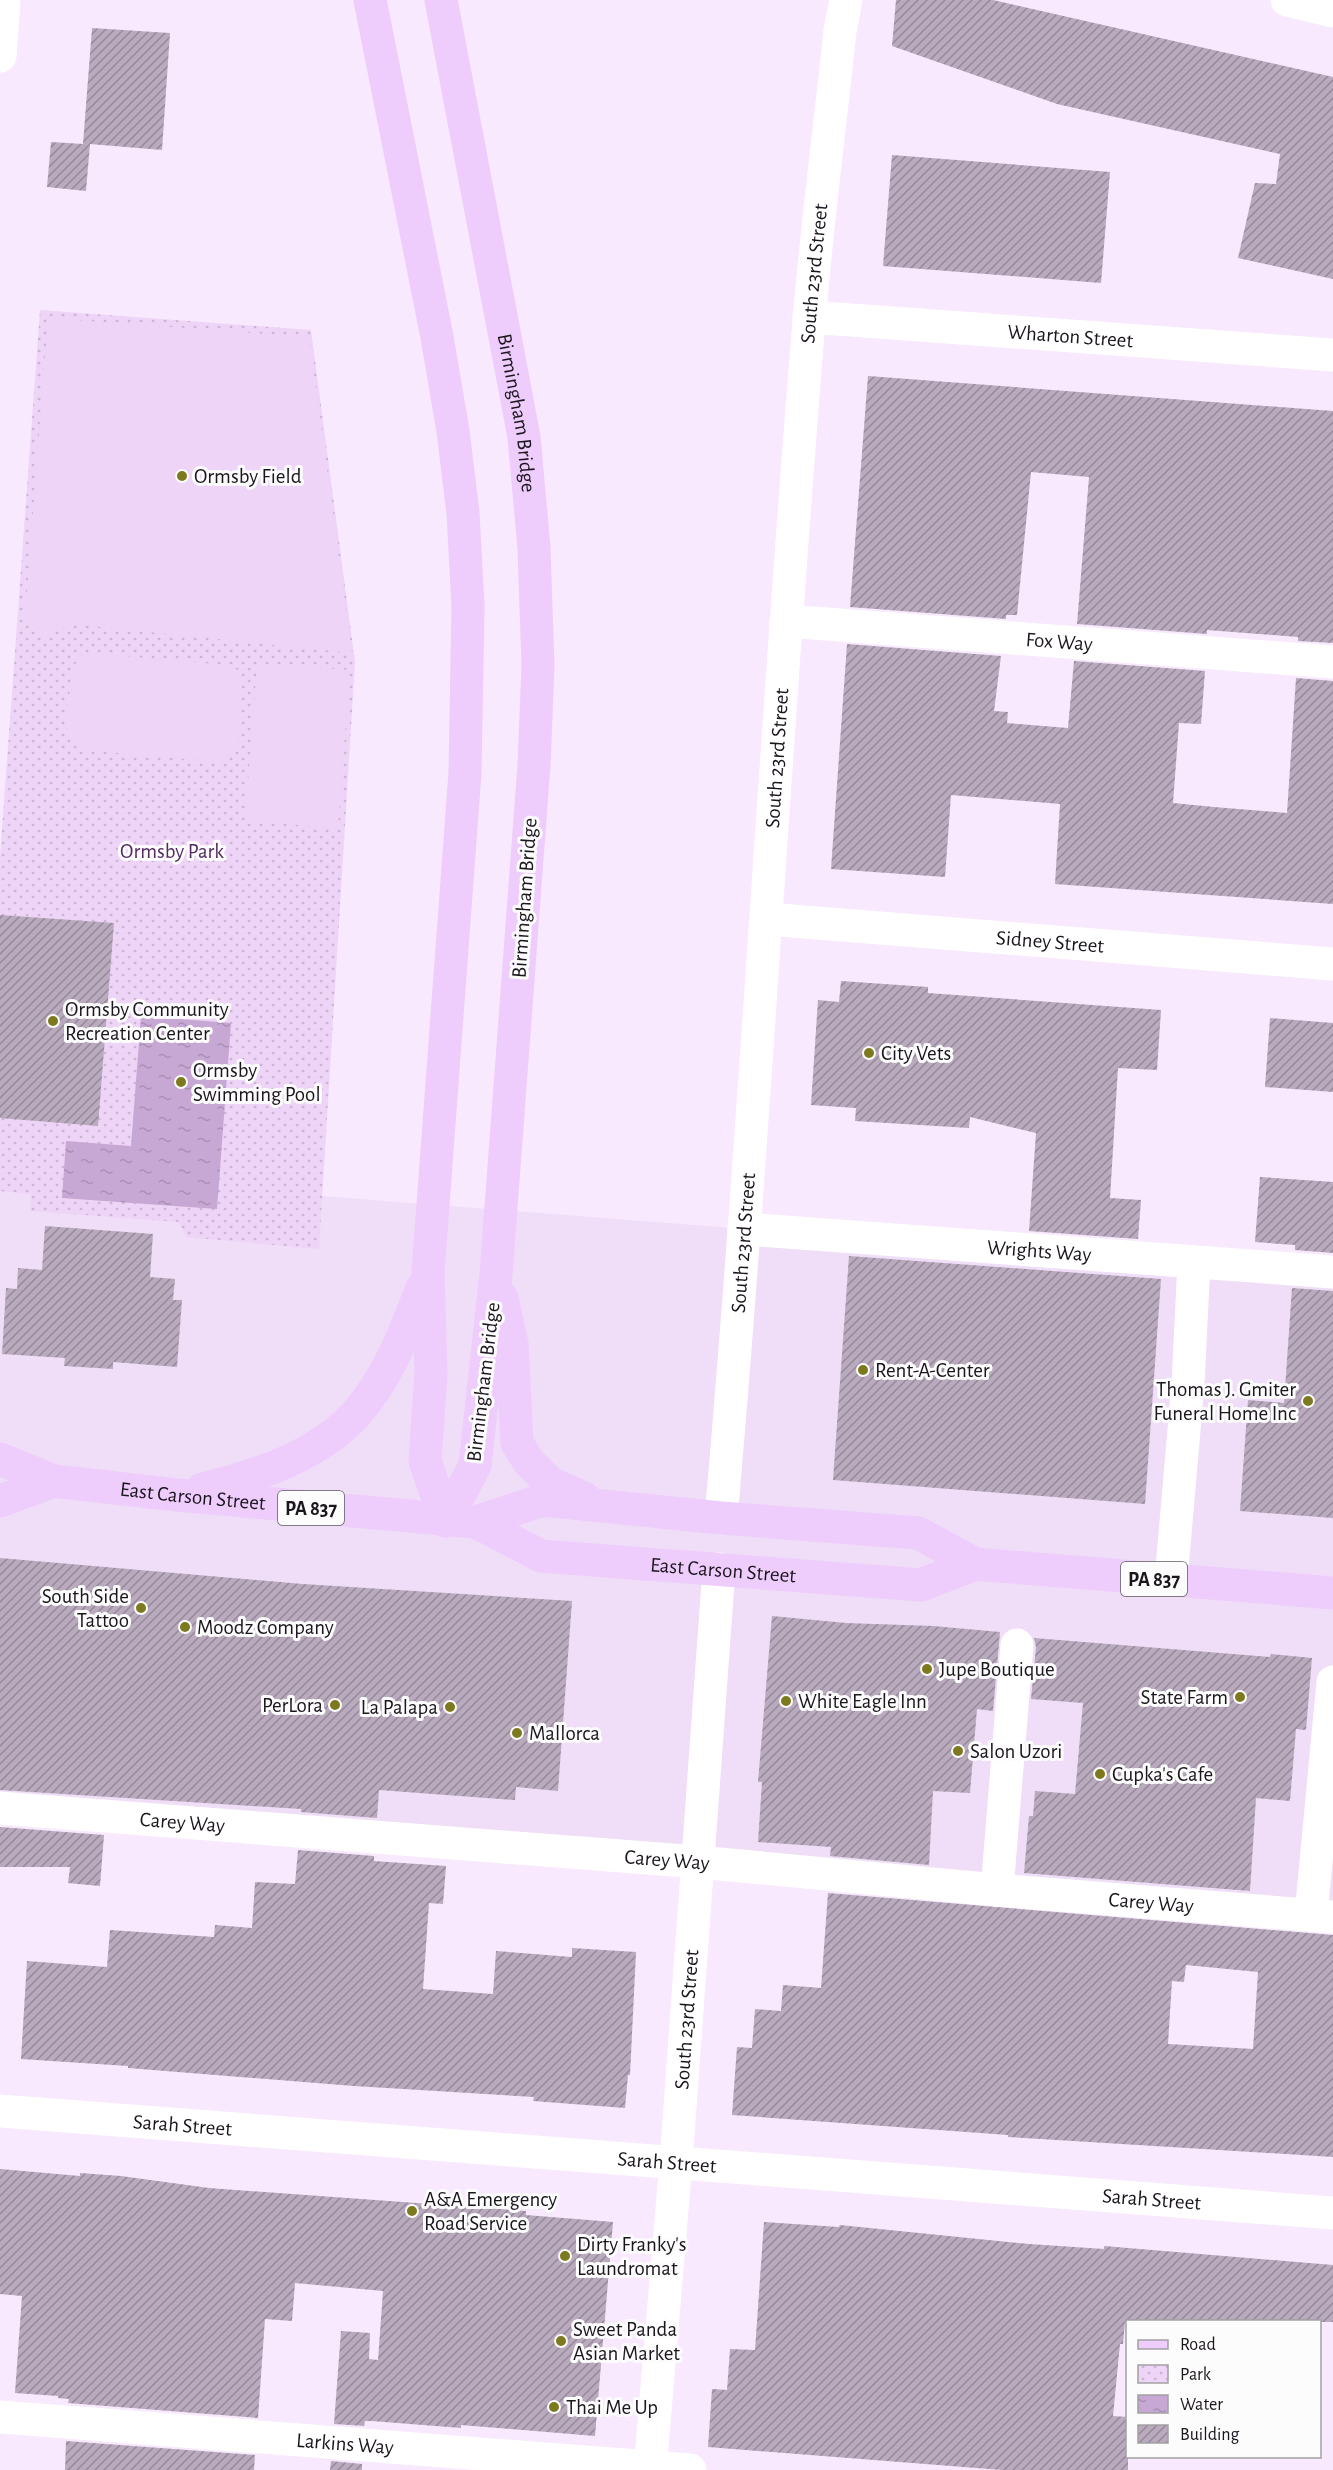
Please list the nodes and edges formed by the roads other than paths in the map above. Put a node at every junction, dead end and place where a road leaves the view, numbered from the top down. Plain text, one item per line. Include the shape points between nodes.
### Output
1 (4, 0) edge
2 (370, 0) edge
3 (441, 0) edge
4 (846, 0) edge
5 (1287, 0) edge
6 (1333, 10) edge
7 (0, 56) edge
8 (809, 317) junction
9 (1333, 355) edge
10 (786, 621) junction
11 (1333, 662) edge
12 (767, 919) junction
13 (1333, 964) edge
14 (744, 1229) junction
15 (1194, 1262) junction
16 (428, 1272) junction
17 (1333, 1272) edge
18 (496, 1274) junction
19 (0, 1459) edge
20 (54, 1480) junction
21 (177, 1495) junction
22 (0, 1501) edge
23 (605, 1508) junction
24 (721, 1518) junction
25 (461, 1521) junction
26 (975, 1564) junction
27 (719, 1569) junction
28 (1171, 1580) junction
29 (1333, 1593) edge
30 (1017, 1645) dead end
31 (1333, 1682) edge
32 (0, 1808) edge
33 (698, 1862) junction
34 (997, 1890) junction
35 (1322, 1916) edge
36 (0, 2111) edge
37 (676, 2162) junction
38 (1333, 2212) edge
39 (0, 2417) edge
40 (650, 2469) edge
41 (690, 2470) edge

1 - 7 street
2 - 16 main road via 453,431 467,582 464,784
3 - 18 main road, Birmingham Bridge via 524,437 534,548 538,666 533,777
4 - 8 street, South 23rd Street
5 - 6 street
8 - 9 street, Wharton Street
8 - 10 street, South 23rd Street
10 - 11 street, Fox Way
10 - 12 street, South 23rd Street
12 - 13 street, Sidney Street
12 - 14 street, South 23rd Street
14 - 15 street, Wrights Way
14 - 24 street, South 23rd Street
15 - 17 street, Wrights Way
15 - 28 street
16 - 21 main road via 401,1344 356,1414 327,1438 262,1472
16 - 25 main road via 431,1374 425,1461
18 - 23 main road via 512,1344 517,1443 550,1483
18 - 25 main road, Birmingham Bridge via 475,1465
19 - 20 main road, East Carson Street / PA 837
20 - 21 main road, East Carson Street / PA 837
20 - 22 main road, East Carson Street / PA 837
21 - 25 main road, East Carson Street / PA 837
23 - 24 main road, East Carson Street
23 - 25 main road, East Carson Street via 543,1500
24 - 26 main road, East Carson Street via 918,1533
25 - 27 main road, East Carson Street / PA 837 via 541,1556
26 - 27 main road, East Carson Street / PA 837 via 921,1586
26 - 28 main road, East Carson Street / PA 837
27 - 33 street, South 23rd Street
28 - 29 main road, East Carson Street / PA 837
30 - 34 street
31 - 35 street
32 - 33 street, Carey Way
33 - 34 street, Carey Way
33 - 37 street, South 23rd Street
34 - 35 street, Carey Way
36 - 37 street, Sarah Street
37 - 38 street, Sarah Street
37 - 40 street, South 23rd Street
39 - 40 street, Larkins Way
40 - 41 street, Larkins Way

